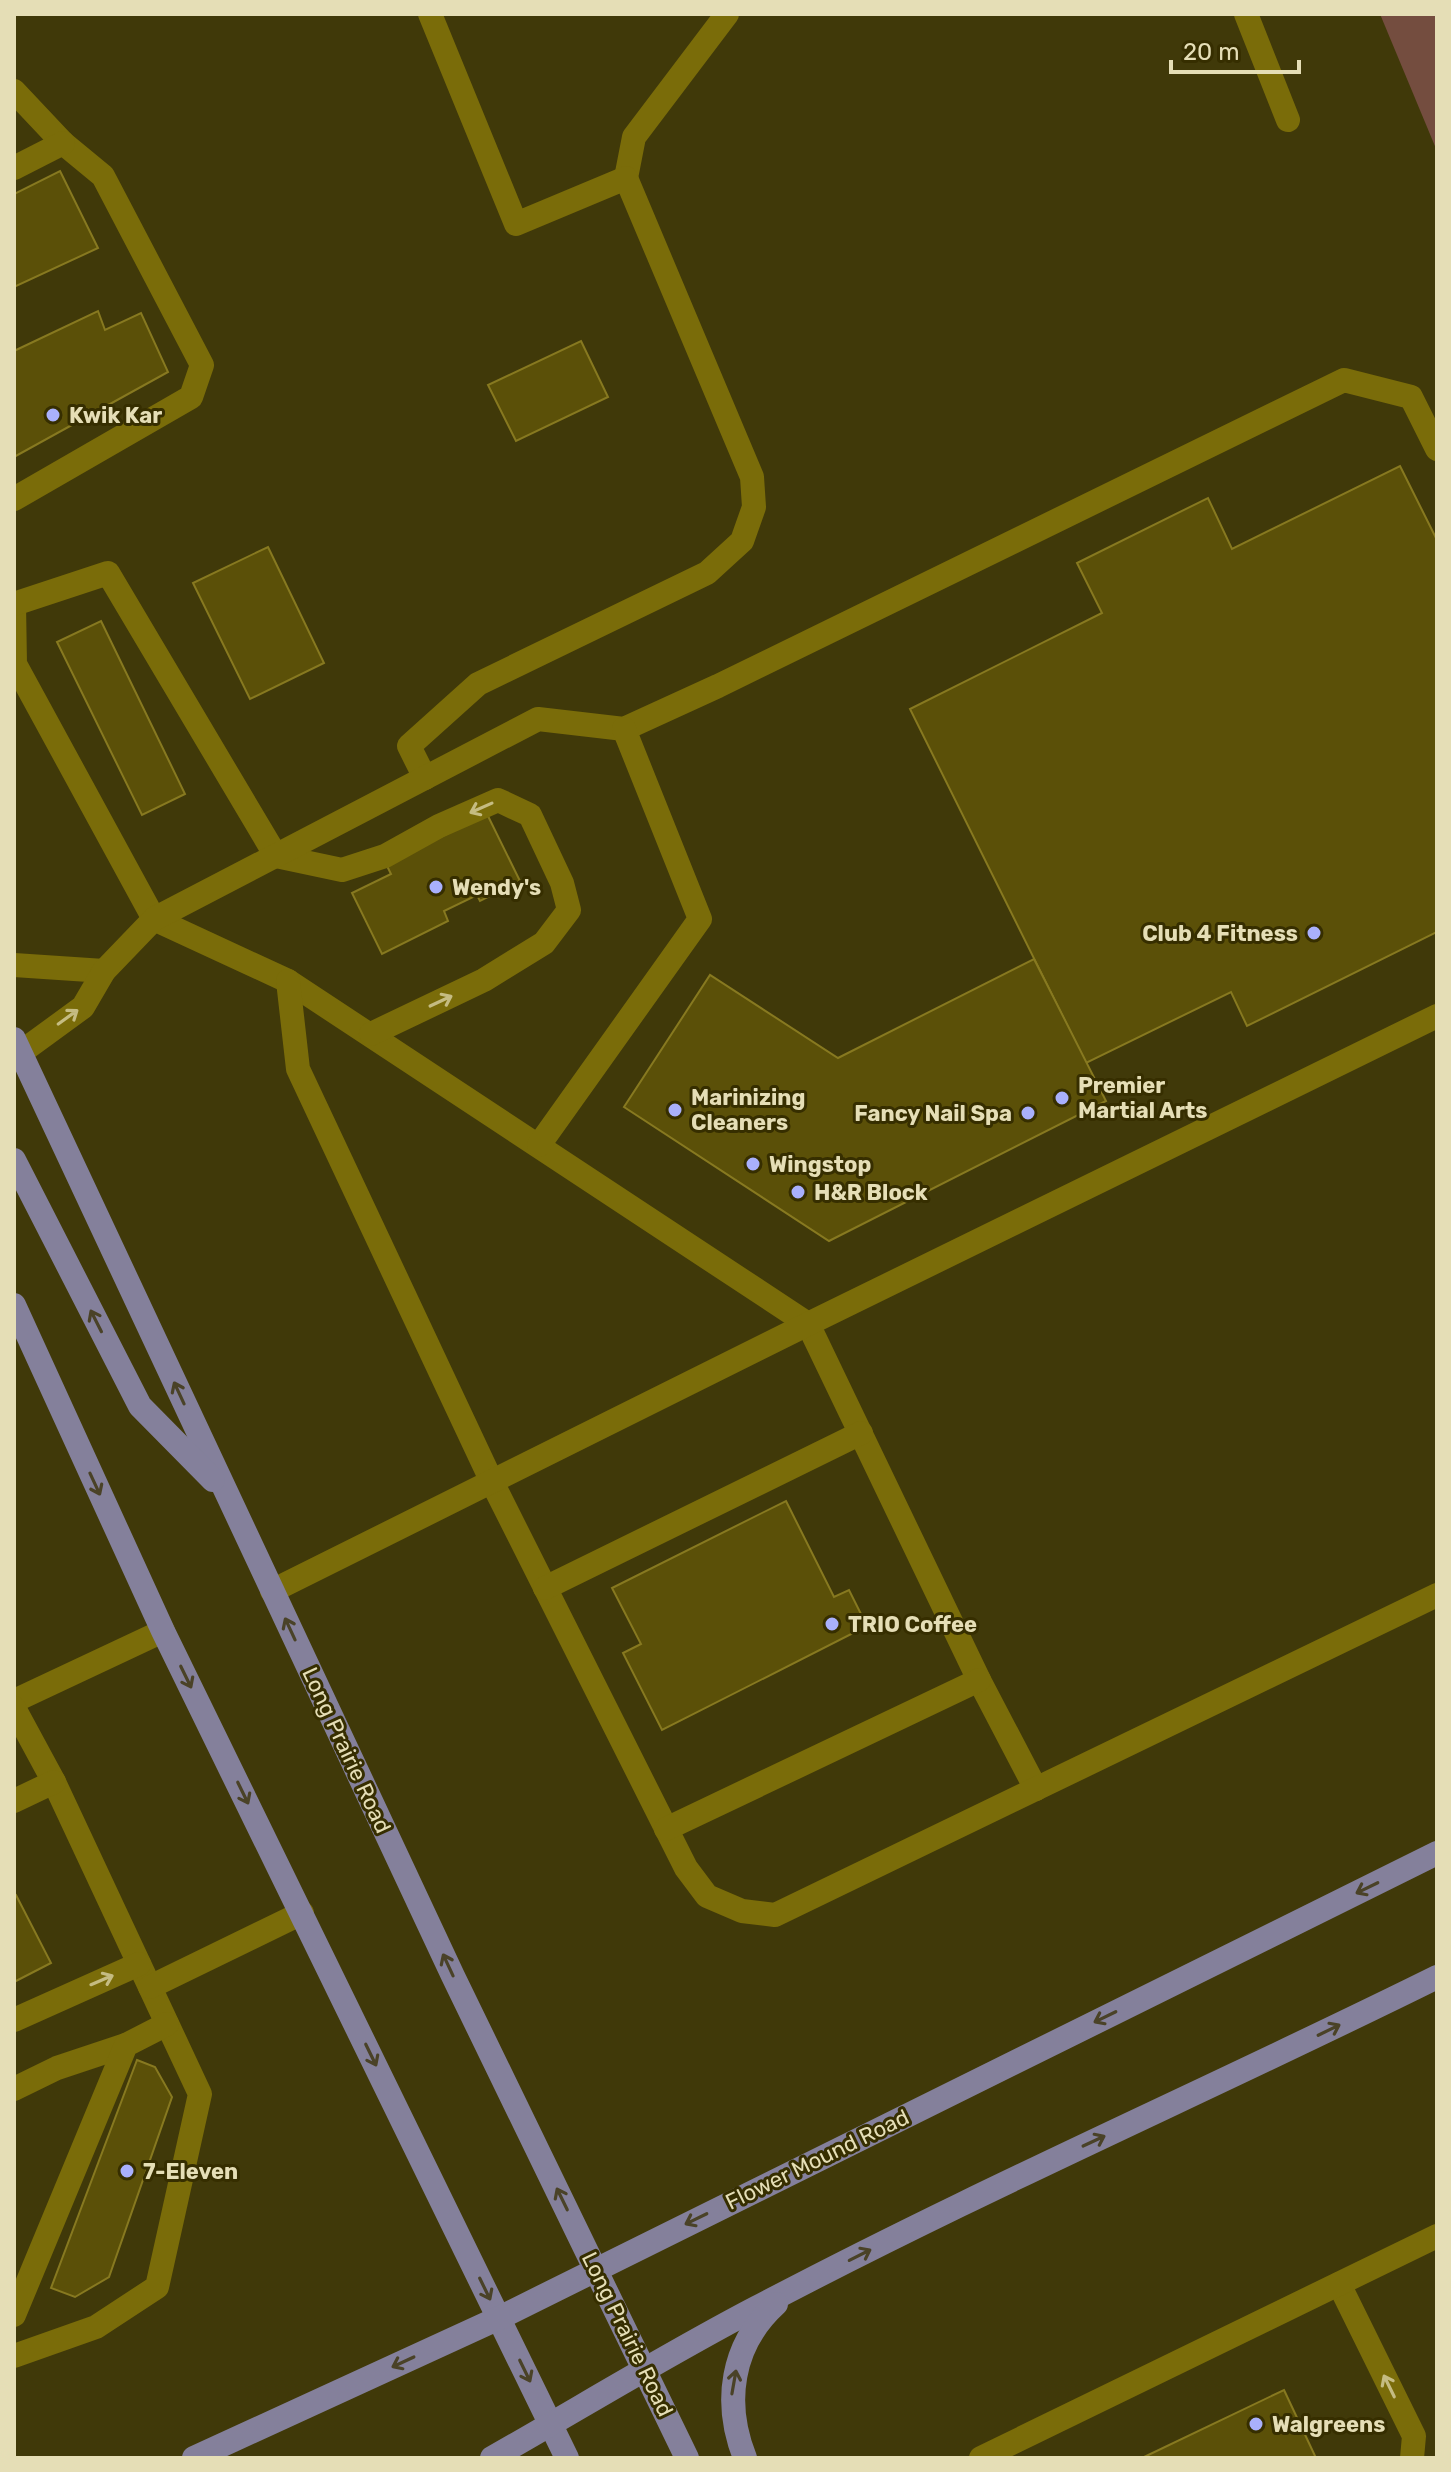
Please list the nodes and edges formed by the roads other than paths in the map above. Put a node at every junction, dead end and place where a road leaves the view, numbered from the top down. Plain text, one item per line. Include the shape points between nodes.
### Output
1 (430, 14) edge
2 (727, 14) edge
3 (1246, 14) edge
4 (14, 91) edge
5 (1288, 120) dead end
6 (63, 143) junction
7 (14, 168) edge
8 (626, 178) junction
9 (1437, 449) edge
10 (14, 499) edge
11 (14, 604) edge
12 (624, 729) junction
13 (425, 778) junction
14 (276, 856) junction
15 (154, 919) junction
16 (14, 965) edge
17 (104, 971) junction
18 (288, 981) junction
19 (1437, 1016) edge
20 (371, 1034) junction
21 (16, 1047) edge
22 (539, 1145) junction
23 (14, 1160) edge
24 (14, 1305) edge
25 (808, 1324) junction
26 (861, 1433) junction
27 (492, 1482) junction
28 (226, 1493) junction
29 (545, 1588) junction
30 (272, 1591) junction
31 (1437, 1595) edge
32 (163, 1631) junction
33 (979, 1680) junction
34 (14, 1701) edge
35 (14, 1708) edge
36 (54, 1782) junction
37 (1036, 1789) junction
38 (14, 1801) edge
39 (666, 1829) junction
40 (1437, 1853) edge
41 (302, 1913) junction
42 (139, 1964) junction
43 (1437, 1977) edge
44 (150, 1987) junction
45 (68, 1994) junction
46 (14, 2005) edge
47 (14, 2020) edge
48 (167, 2024) junction
49 (126, 2045) junction
50 (14, 2089) edge
51 (1437, 2236) edge
52 (596, 2269) junction
53 (1339, 2284) junction
54 (790, 2290) junction
55 (14, 2315) edge
56 (499, 2318) junction
57 (14, 2356) edge
58 (645, 2370) junction
59 (551, 2424) junction
60 (194, 2458) edge
61 (492, 2458) edge
62 (567, 2458) edge
63 (687, 2458) edge
64 (745, 2458) edge
65 (981, 2458) edge
66 (1412, 2458) edge

1 - 8 lane via 516,224
2 - 8 lane via 634,137
3 - 5 lane
4 - 6 lane
6 - 7 lane
6 - 10 lane via 103,176 202,365 191,397
8 - 13 lane via 752,477 754,507 742,541 707,573 478,684 409,746
9 - 12 lane via 1411,397 1344,380
11 - 14 lane via 108,573
11 - 15 lane via 15,664
12 - 13 lane via 538,719
12 - 22 lane via 700,919
13 - 14 lane
14 - 15 lane
20 -> 14 lane via 484,980 544,943 569,910 530,815 498,800 385,856 342,870
15 - 17 lane
15 - 18 lane
16 - 17 lane
21 -> 17 lane via 83,1007
18 - 20 lane
18 - 27 lane via 298,1069
19 - 25 lane
20 - 22 lane
28 -> 21 main road, Long Prairie Road
22 - 25 lane
28 -> 23 main road via 140,1406
24 -> 32 main road
25 - 26 lane
25 - 27 lane
26 - 29 lane
26 - 33 lane
27 - 29 lane
27 - 30 lane
28 - 30 main road, Long Prairie Road
29 - 39 lane
52 -> 30 main road, Long Prairie Road
31 - 37 lane
32 - 34 lane
32 -> 41 main road
33 - 37 lane
33 - 39 lane
35 - 36 lane
36 - 38 lane
36 - 42 lane
37 - 39 lane via 775,1915 742,1911 707,1896
40 -> 52 main road, Flower Mound Road
41 - 44 lane
41 -> 56 main road
42 - 44 lane
45 -> 42 lane
54 -> 43 main road
44 - 48 lane
45 - 46 lane
45 - 47 lane
48 - 49 lane
48 - 57 lane via 200,2094 157,2287 96,2327
49 - 50 lane
49 - 55 lane
51 - 53 lane
52 - 56 main road, Flower Mound Road
52 - 58 main road, Long Prairie Road
53 - 65 lane
66 -> 53 lane via 1414,2436
54 - 58 main road
64 -> 54 main road via 736,2436 732,2395 739,2354 760,2318
56 -> 59 main road
56 -> 60 main road, Flower Mound Road
58 - 59 main road
58 - 63 main road, Long Prairie Road
59 - 61 main road
59 - 62 main road

